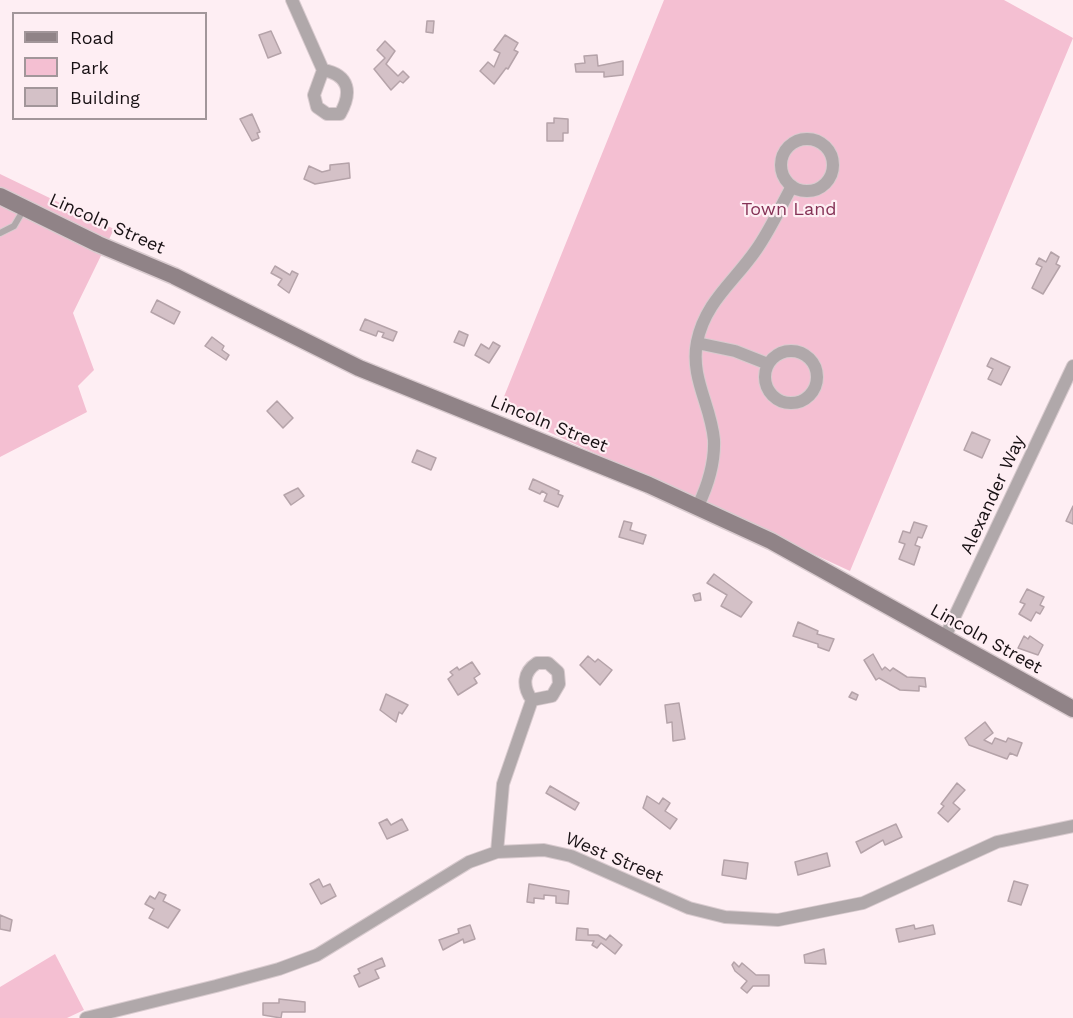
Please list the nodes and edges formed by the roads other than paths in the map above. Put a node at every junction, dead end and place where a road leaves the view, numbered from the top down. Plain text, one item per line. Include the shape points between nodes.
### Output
1 (292, 0) edge
2 (323, 70) dead end
3 (792, 186) junction
4 (2, 199) edge
5 (25, 208) junction
6 (0, 233) edge
7 (697, 343) junction
8 (768, 364) junction
9 (1073, 366) edge
10 (698, 506) junction
11 (944, 639) junction
12 (532, 700) dead end
13 (1073, 709) edge
14 (1073, 826) edge
15 (497, 852) junction
16 (86, 1018) edge

1 - 2 street
3 - 3 street via 811,191 826,183 833,168 823,144 806,139 784,153 781,170
3 - 7 street via 754,253 710,306
4 - 5 main road, Lincoln Street
5 - 6 lane via 14,226
5 - 10 main road, Lincoln Street via 174,276 359,368
7 - 8 street via 735,351
7 - 10 street via 696,374 714,438 711,472
8 - 8 street via 768,389 780,400 803,400 815,388 817,370 807,356 781,352
9 - 11 street, Alexander Way
10 - 11 main road, Lincoln Street via 810,561
11 - 13 main road, Lincoln Street
12 - 15 street via 503,784
14 - 15 street, West Street via 997,842 863,903 778,920 725,917 689,908 572,856 544,850
15 - 16 street, West Street via 469,862 317,955 227,983

